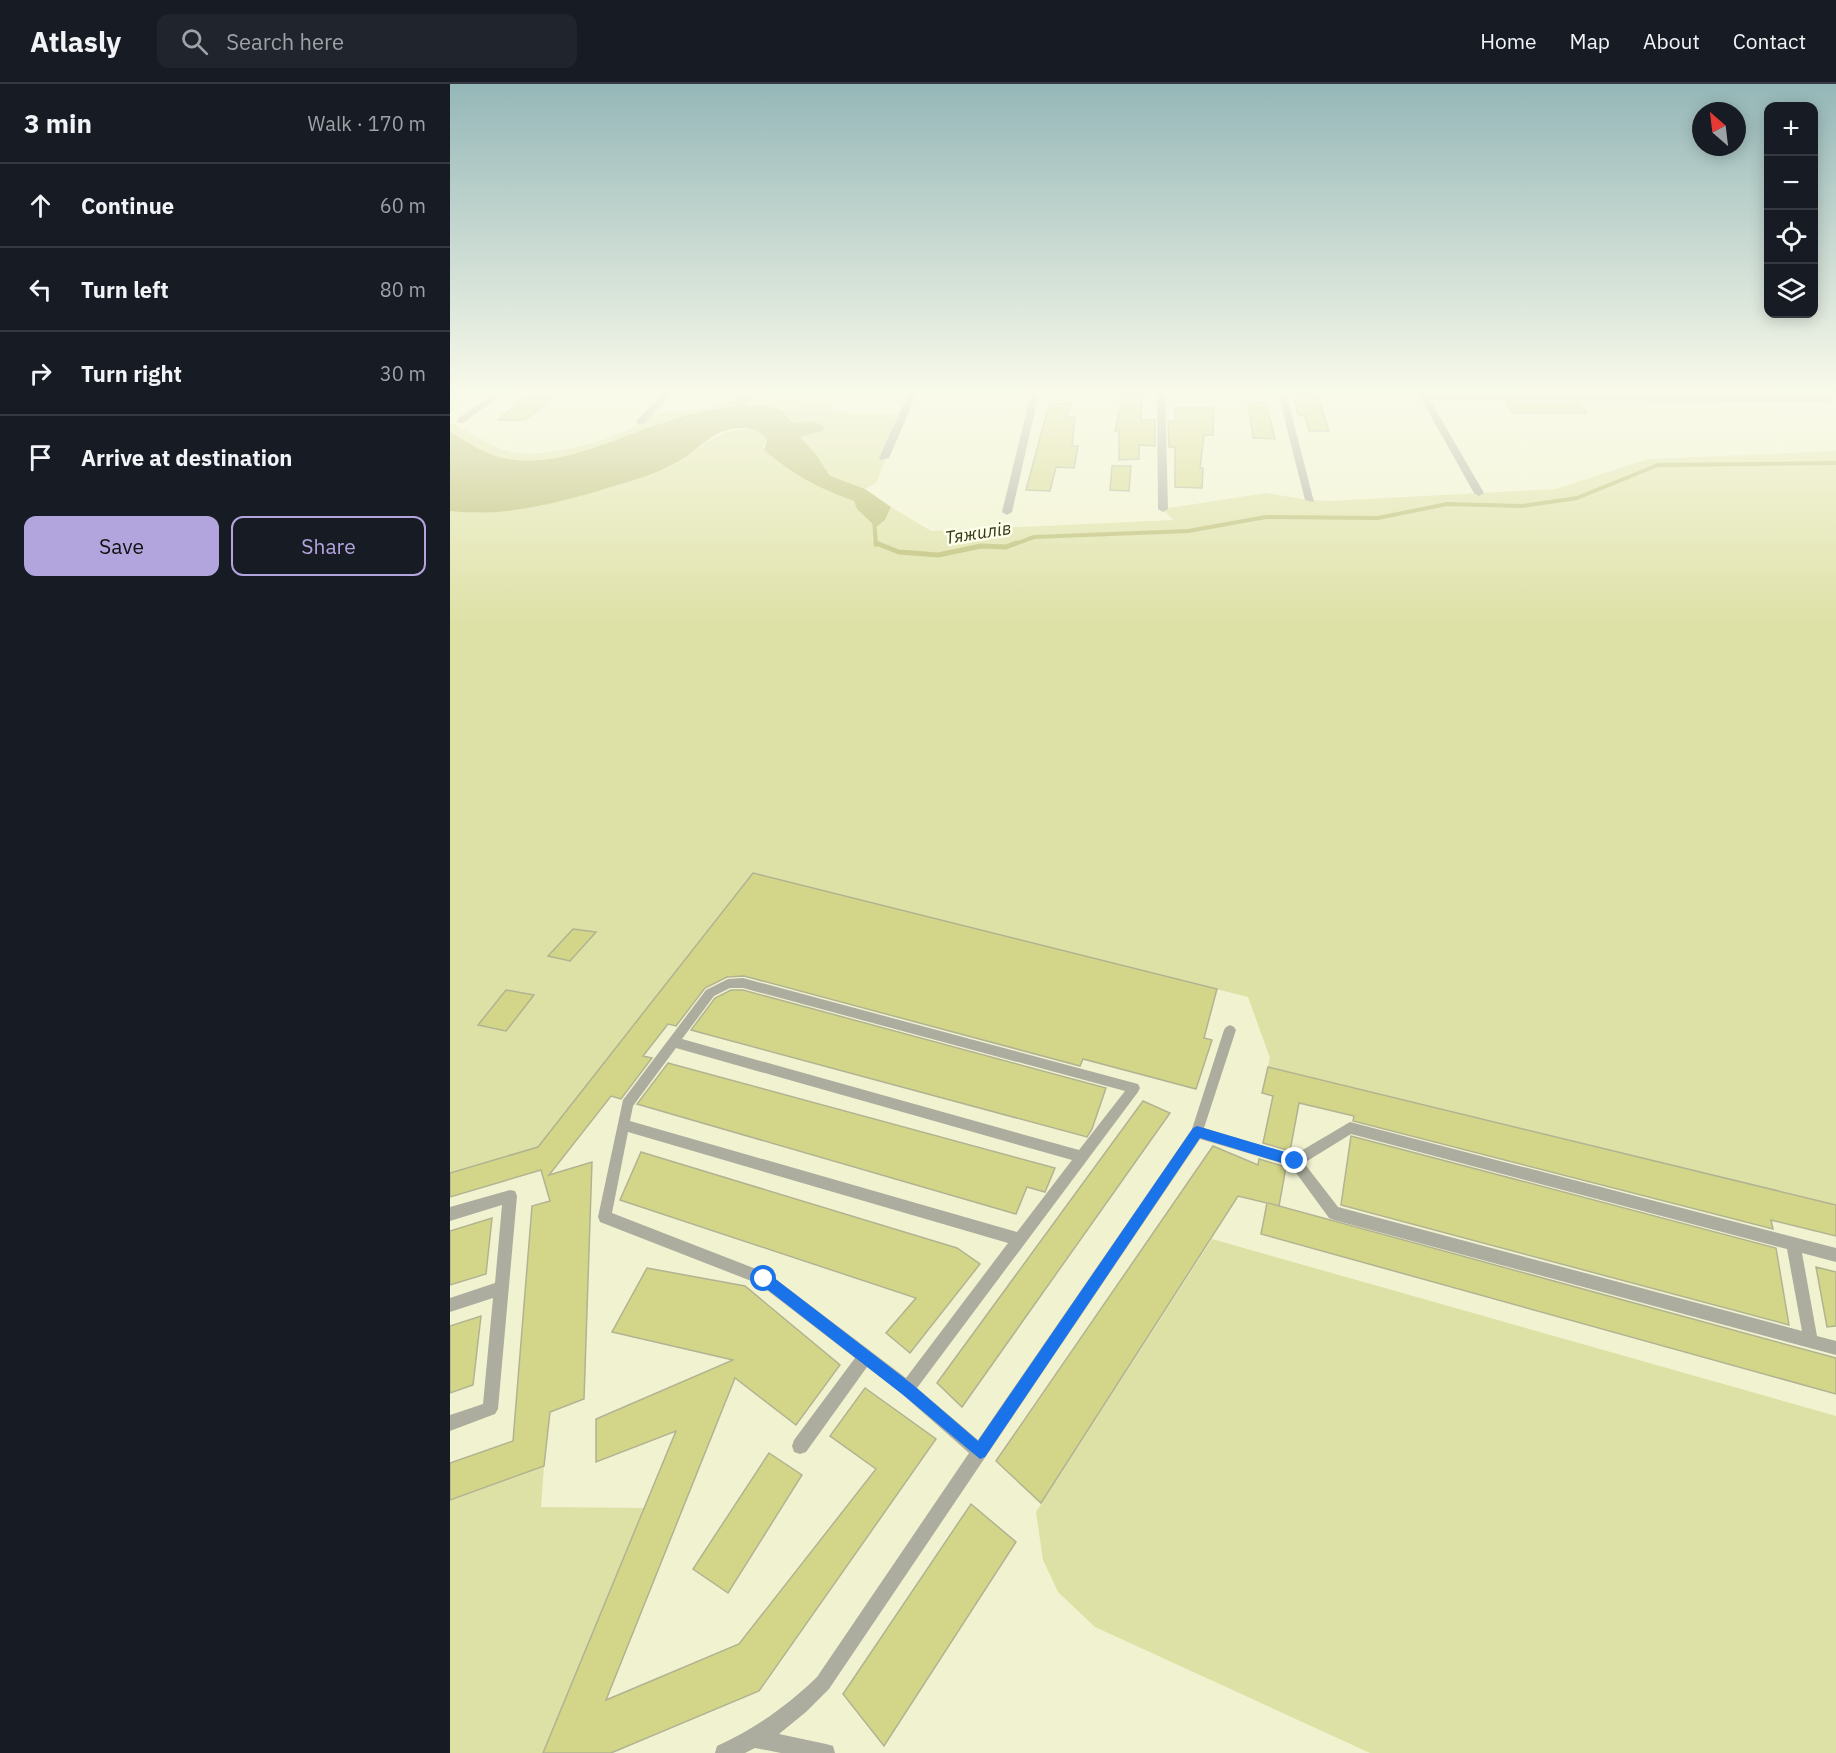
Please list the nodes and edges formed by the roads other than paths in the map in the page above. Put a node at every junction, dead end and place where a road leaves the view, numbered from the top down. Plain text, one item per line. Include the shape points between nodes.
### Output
1 (1017, 471) edge
2 (1162, 471) edge
3 (1302, 471) edge
4 (1467, 471) edge
5 (1479, 493) dead end
6 (1310, 500) dead end
7 (1163, 509) dead end
8 (1007, 512) dead end
9 (1230, 1030) dead end
10 (674, 1042) junction
11 (622, 1125) junction
12 (1197, 1132) junction
13 (1082, 1156) junction
14 (1295, 1161) junction
15 (450, 1214) edge
16 (1020, 1240) junction
17 (1793, 1244) junction
18 (1836, 1255) edge
19 (501, 1288) junction
20 (450, 1305) edge
21 (1810, 1341) junction
22 (1836, 1348) edge
23 (865, 1357) junction
24 (907, 1389) junction
25 (450, 1423) edge
26 (800, 1446) dead end
27 (980, 1452) junction
28 (755, 1738) junction
29 (724, 1753) edge
30 (826, 1753) edge

1 - 8 street
2 - 7 street
3 - 6 street
4 - 5 street
9 - 12 lane
10 - 11 lane via 627,1104
10 - 13 lane
10 - 13 lane via 710,993 728,984 743,983 1134,1088
11 - 16 lane
11 - 23 lane via 605,1216 764,1279
12 - 14 lane
12 - 27 lane
13 - 16 lane
14 - 17 lane via 1350,1128
14 - 21 lane via 1334,1213
15 - 19 lane via 510,1196
16 - 24 lane
17 - 18 lane
17 - 21 lane
19 - 20 lane
19 - 25 lane via 490,1409
21 - 22 lane
23 - 24 lane
23 - 26 lane
24 - 27 lane
27 - 28 lane via 823,1683 792,1715
28 - 29 lane
28 - 30 lane

